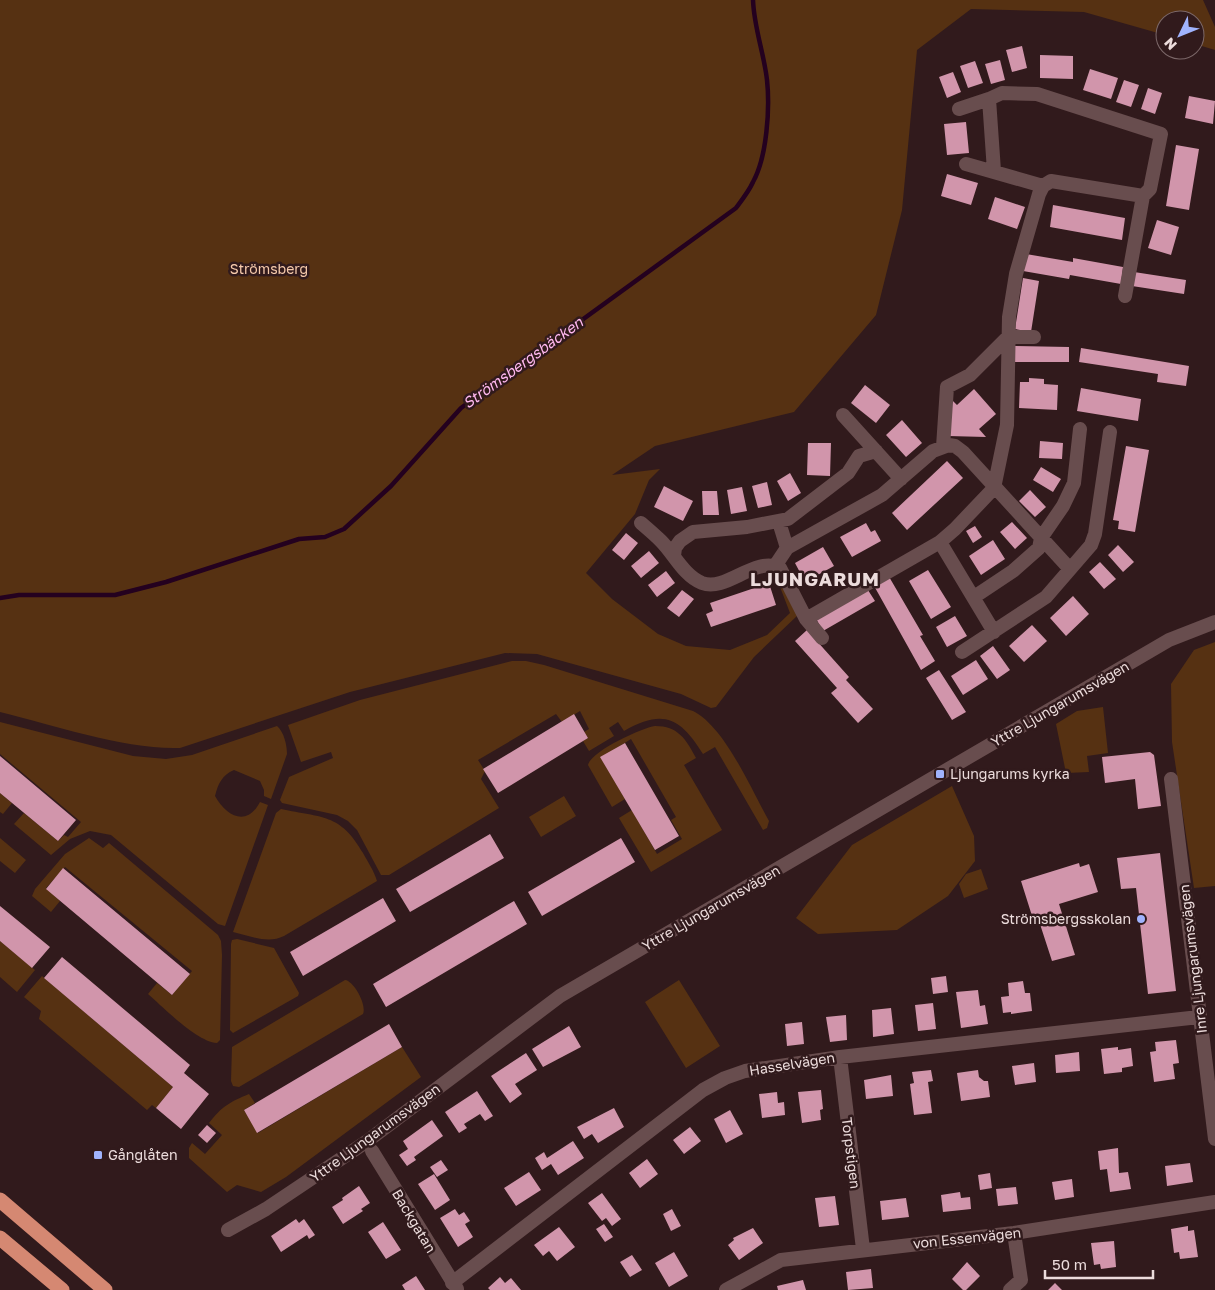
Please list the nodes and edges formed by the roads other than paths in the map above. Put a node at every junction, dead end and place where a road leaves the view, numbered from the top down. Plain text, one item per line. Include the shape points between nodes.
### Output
1 (988, 99) junction
2 (959, 109) dead end
3 (966, 164) dead end
4 (994, 171) junction
5 (1043, 186) junction
6 (1144, 196) junction
7 (1125, 296) dead end
8 (1008, 337) junction
9 (1034, 337) dead end
10 (843, 414) dead end
11 (1080, 429) dead end
12 (1110, 432) dead end
13 (943, 447) junction
14 (876, 451) junction
15 (901, 479) junction
16 (994, 488) junction
17 (779, 522) junction
18 (641, 523) dead end
19 (1041, 538) junction
20 (940, 542) junction
21 (787, 548) junction
22 (674, 556) junction
23 (775, 566) junction
24 (1069, 568) junction
25 (974, 597) junction
26 (806, 618) junction
27 (1215, 622) edge
28 (994, 632) junction
29 (822, 638) dead end
30 (962, 652) dead end
31 (1171, 780) dead end
32 (1199, 1017) junction
33 (840, 1057) junction
34 (1214, 1119) edge
35 (1215, 1139) edge
36 (372, 1151) dead end
37 (0, 1200) edge
38 (1215, 1202) edge
39 (228, 1230) dead end
40 (1014, 1234) junction
41 (0, 1238) edge
42 (863, 1249) junction
43 (455, 1287) edge
44 (62, 1290) edge
45 (105, 1290) edge
46 (726, 1290) edge
47 (1010, 1290) edge

1 - 2 street
1 - 4 street
1 - 6 street via 1002,94 1037,94 1161,134 1150,189
3 - 4 street
4 - 5 street
5 - 6 street via 1051,181
5 - 8 street via 1016,274
6 - 7 street
8 - 9 street
8 - 13 street via 970,375 947,387
8 - 16 street via 1007,425
10 - 14 street
11 - 19 street via 1074,484
12 - 24 street via 1095,534 1091,545
13 - 15 street
13 - 16 street via 956,446 989,478
14 - 15 street
14 - 17 street via 859,456 848,473 798,512
15 - 21 street via 863,506
16 - 19 street
16 - 20 street
17 - 21 street
17 - 22 street via 693,532 680,541
18 - 22 street
19 - 24 street
19 - 25 street via 1039,548 1030,556
20 - 25 street
20 - 26 street
21 - 23 street
22 - 23 street via 695,579 703,583 716,583 764,566
23 - 26 street via 780,568
24 - 28 street via 1041,601 1024,609
25 - 28 street
26 - 29 street
27 - 39 street, Yttre Ljungarumsvägen via 1169,640 560,996 366,1142 266,1209
28 - 30 street
31 - 32 street, Inre Ljungarumsvägen
32 - 33 street, Hasselvägen
32 - 34 street, Inre Ljungarumsvägen
33 - 42 street, Torpstigen
33 - 43 street, Hasselvägen via 745,1071 702,1090
34 - 35 street, Inre Ljungarumsvägen
36 - 43 street, Backgatan
37 - 45 highway
38 - 40 street, von Essenvägen
40 - 42 street, von Essenvägen
40 - 47 street via 1020,1280
41 - 44 highway
42 - 46 street, von Essenvägen via 781,1260

